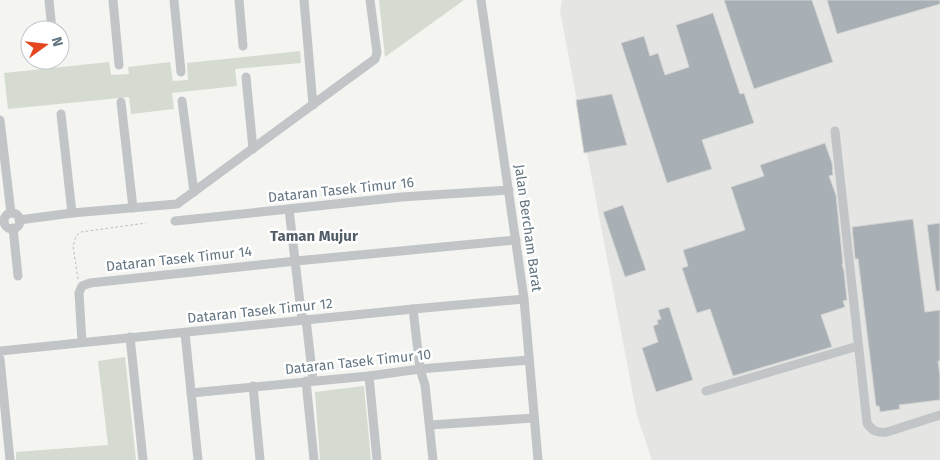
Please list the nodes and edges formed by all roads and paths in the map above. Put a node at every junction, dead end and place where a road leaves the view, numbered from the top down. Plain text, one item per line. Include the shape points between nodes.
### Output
1 (49, 0) edge
2 (113, 0) edge
3 (174, 0) edge
4 (239, 0) edge
5 (304, 0) edge
6 (370, 0) edge
7 (481, 0) edge
8 (51, 20) edge
9 (243, 46) dead end
10 (119, 65) dead end
11 (182, 72) dead end
12 (246, 77) dead end
13 (182, 101) dead end
14 (121, 102) dead end
15 (314, 105) junction
16 (61, 114) dead end
17 (0, 120) edge
18 (834, 131) dead end
19 (253, 149) junction
20 (509, 190) junction
21 (194, 192) junction
22 (133, 208) junction
23 (289, 209) junction
24 (72, 213) junction
25 (6, 215) edge
26 (19, 220) junction
27 (175, 222) dead end
28 (146, 224) dead end
29 (6, 227) edge
30 (516, 240) junction
31 (296, 261) junction
32 (18, 276) dead end
33 (80, 289) junction
34 (524, 299) junction
35 (413, 309) junction
36 (304, 320) junction
37 (185, 333) junction
38 (130, 337) junction
39 (82, 342) junction
40 (858, 346) junction
41 (0, 351) edge
42 (0, 359) edge
43 (529, 360) junction
44 (420, 369) junction
45 (369, 376) junction
46 (310, 381) junction
47 (253, 386) junction
48 (706, 391) dead end
49 (191, 393) junction
50 (940, 415) edge
51 (534, 418) junction
52 (430, 425) junction
53 (10, 460) edge
54 (142, 460) edge
55 (198, 460) edge
56 (260, 460) edge
57 (314, 460) edge
58 (377, 460) edge
59 (433, 460) edge
60 (538, 460) edge

1 - 8 street
2 - 10 street
3 - 11 street
4 - 9 street
5 - 15 street
6 - 15 street via 376,58
7 - 20 street, Jalan Bercham Barat
12 - 19 street
13 - 21 street
14 - 22 street
15 - 19 street
16 - 24 street
17 - 25 street
18 - 40 street
19 - 21 street
20 - 23 street, Dataran Tasek Timur 16
20 - 30 street, Jalan Bercham Barat
21 - 22 street via 177,204
22 - 24 street
23 - 27 street, Dataran Tasek Timur 16
23 - 31 street
24 - 26 street
25 - 26 street via 17,216
25 - 29 street
26 - 29 street via 18,226
28 - 33 path via 82,232 76,236 73,246
29 - 32 street
30 - 31 street, Dataran Tasek Timur 14
30 - 34 street, Jalan Bercham Barat
31 - 33 street, Dataran Tasek Timur 14 via 90,283
31 - 36 street
33 - 39 street
34 - 35 street, Dataran Tasek Timur 12
34 - 43 street, Jalan Bercham Barat
35 - 36 street, Dataran Tasek Timur 12
35 - 44 street
36 - 37 street, Dataran Tasek Timur 12
36 - 46 street
37 - 38 street, Dataran Tasek Timur 12
37 - 49 street
38 - 39 street, Dataran Tasek Timur 12
38 - 54 street
39 - 41 street, Dataran Tasek Timur 12
40 - 48 street
40 - 50 street via 867,423 871,429 887,432
42 - 53 street
43 - 44 street, Dataran Tasek Timur 10
43 - 51 street, Jalan Bercham Barat
44 - 45 street, Dataran Tasek Timur 10
44 - 52 street
45 - 46 street, Dataran Tasek Timur 10
45 - 58 street
46 - 47 street, Dataran Tasek Timur 10
46 - 57 street
47 - 49 street, Dataran Tasek Timur 10
47 - 56 street
49 - 55 street
51 - 52 street
51 - 60 street, Jalan Bercham Barat
52 - 59 street

